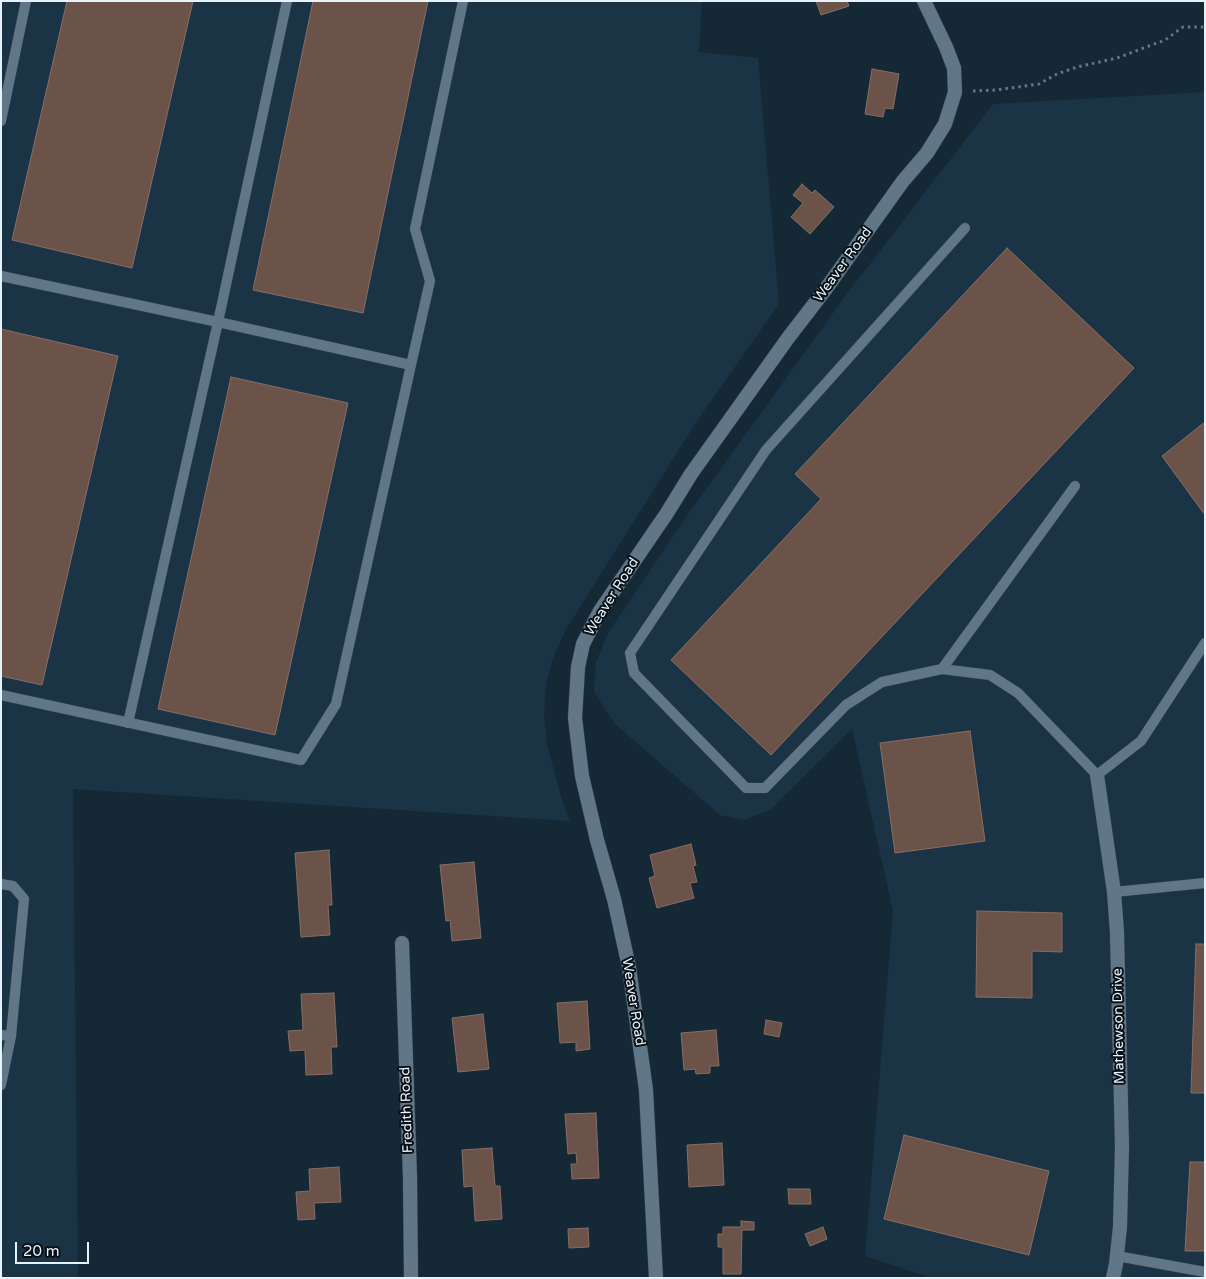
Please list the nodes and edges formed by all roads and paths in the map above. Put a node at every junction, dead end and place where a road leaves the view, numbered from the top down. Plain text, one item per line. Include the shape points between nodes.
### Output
1 (26, 1) edge
2 (287, 1) edge
3 (463, 1) edge
4 (924, 1) edge
5 (1205, 27) edge
6 (955, 92) junction
7 (1, 121) edge
8 (965, 228) dead end
9 (1, 276) edge
10 (218, 322) junction
11 (411, 365) junction
12 (1076, 486) dead end
13 (1205, 643) edge
14 (942, 669) junction
15 (1, 696) edge
16 (128, 723) junction
17 (1097, 775) junction
18 (1205, 883) edge
19 (1, 884) edge
20 (1114, 892) junction
21 (402, 943) dead end
22 (6, 1036) edge
23 (1, 1085) edge
24 (1117, 1256) junction
25 (1205, 1272) edge
26 (411, 1278) edge
27 (656, 1278) edge
28 (1113, 1278) edge

1 - 7 lane
2 - 10 lane
3 - 11 lane via 415,228 430,281
4 - 6 street, Weaver Road via 954,68
5 - 6 path via 1184,27 1165,40 1117,58 1077,67 1039,84
6 - 27 street, Weaver Road via 945,124 927,153 720,432 600,611 583,644 575,718 582,776 629,967 646,1090
8 - 14 lane via 766,450 630,653 634,673 746,788 764,788 846,705 882,682
9 - 10 lane
10 - 11 lane
10 - 16 lane
11 - 16 lane via 336,704 301,760
12 - 14 lane
13 - 17 lane via 1141,741
14 - 17 lane via 990,675 1018,694
15 - 16 lane
17 - 20 street, Mathewson Drive
18 - 20 lane
19 - 22 lane via 13,886 24,899
20 - 24 street, Mathewson Drive via 1122,1147
21 - 26 street, Fredith Road
22 - 23 lane
24 - 25 lane
24 - 28 street, Mathewson Drive

